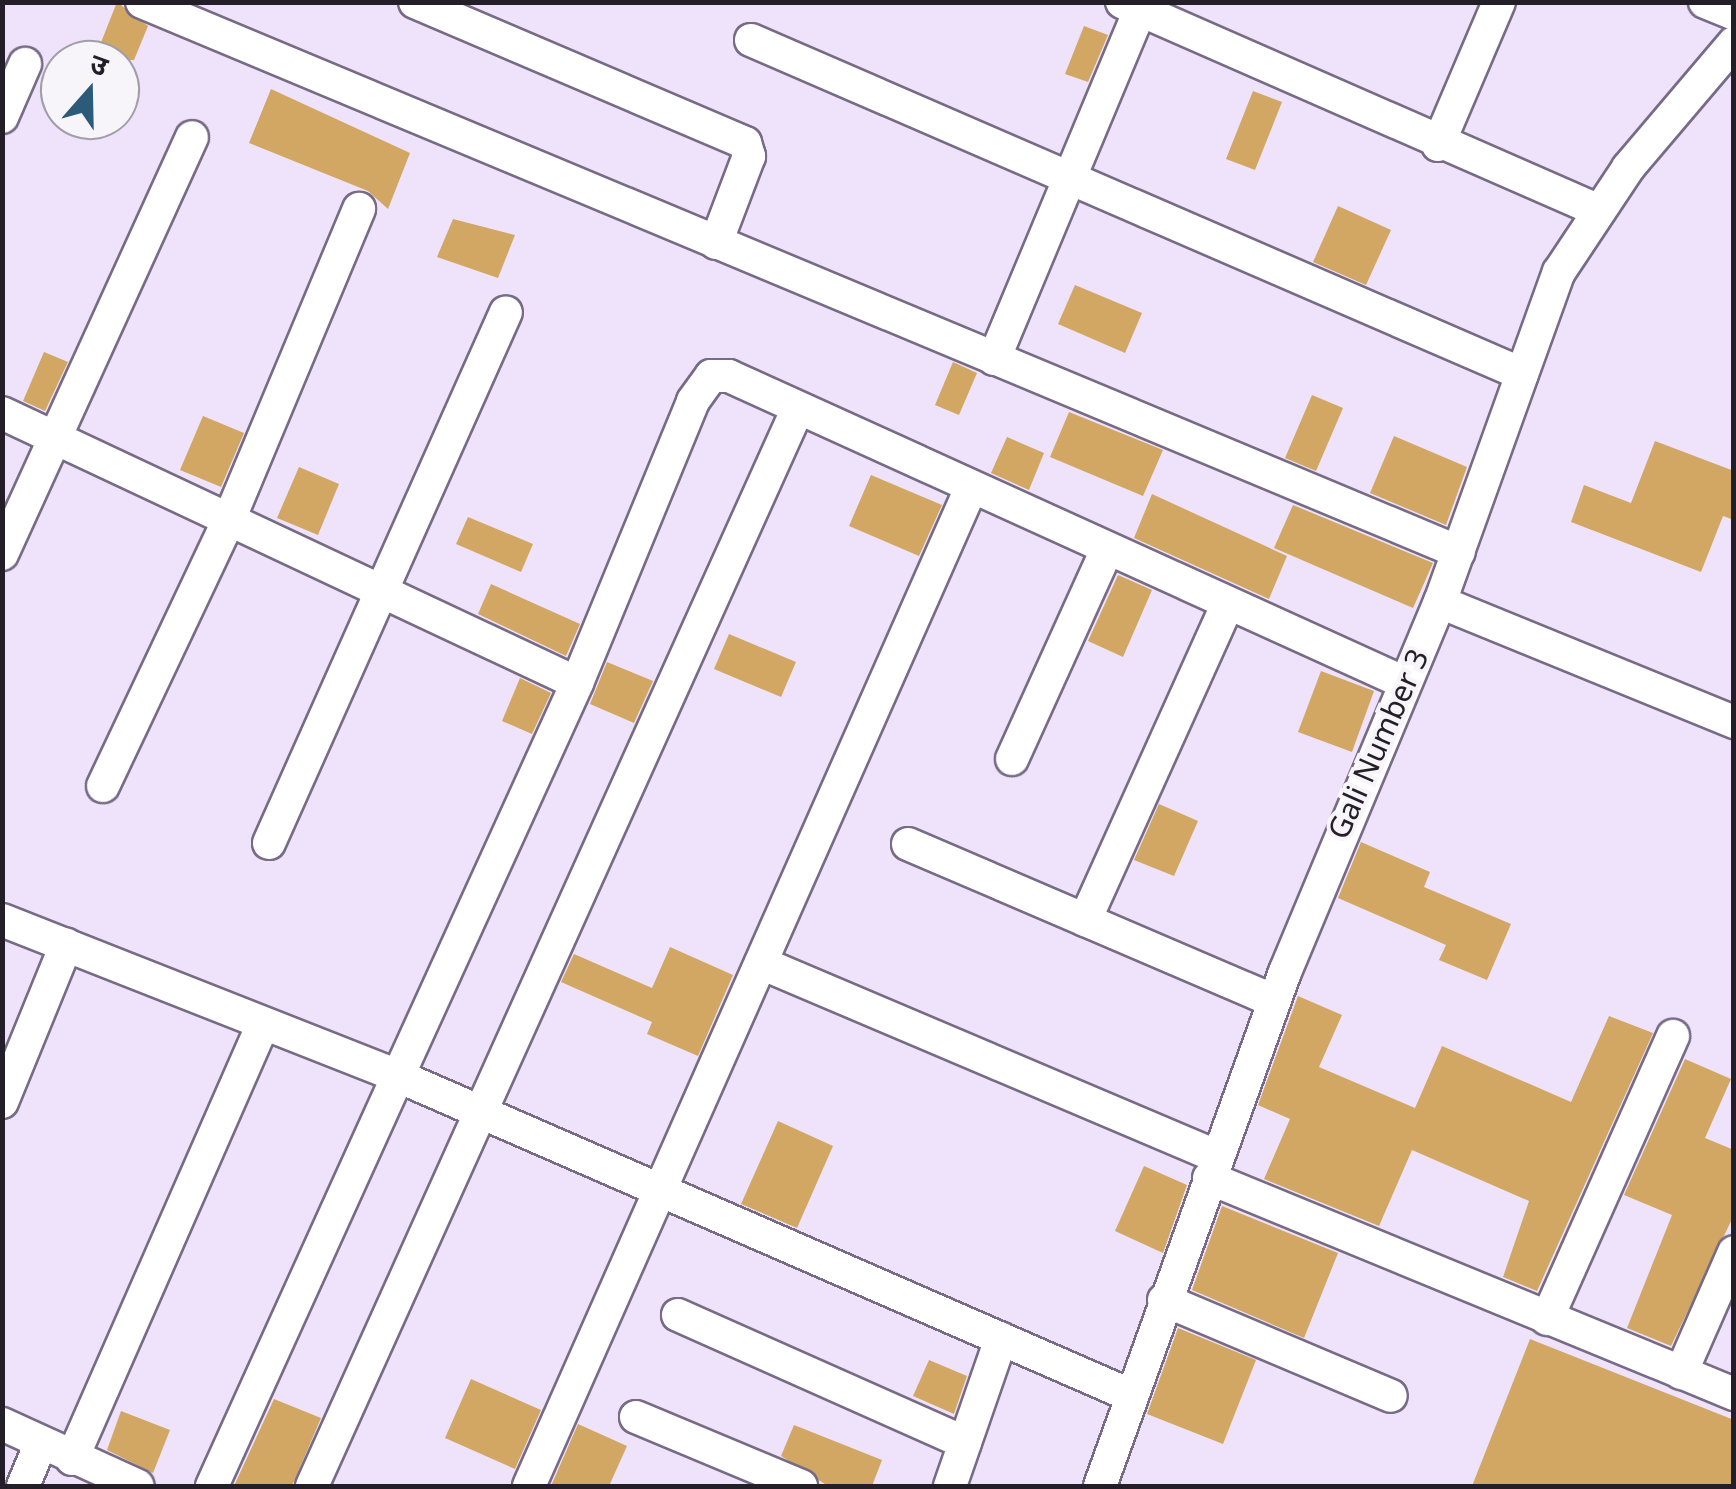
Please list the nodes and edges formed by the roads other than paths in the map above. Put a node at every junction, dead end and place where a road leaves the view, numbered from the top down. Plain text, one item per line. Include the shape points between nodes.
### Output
1 (142, 2) edge
2 (415, 2) edge
3 (1499, 2) edge
4 (1705, 2) edge
5 (1135, 5) edge
6 (1734, 14) edge
7 (751, 40) dead end
8 (1734, 43) edge
9 (25, 64) dead end
10 (2, 117) edge
11 (192, 137) dead end
12 (1438, 144) junction
13 (1071, 175) junction
14 (358, 209) dead end
15 (1597, 210) junction
16 (716, 242) junction
17 (506, 312) dead end
18 (994, 360) junction
19 (1522, 374) junction
20 (798, 408) junction
21 (2, 413) edge
22 (58, 436) junction
23 (971, 488) junction
24 (230, 515) junction
25 (1107, 550) junction
26 (1459, 552) junction
27 (2, 554) edge
28 (382, 588) junction
29 (1440, 602) junction
30 (1228, 604) junction
31 (576, 683) junction
32 (1406, 683) junction
33 (1734, 722) edge
34 (1012, 759) dead end
35 (103, 786) dead end
36 (269, 844) dead end
37 (908, 844) dead end
38 (2, 920) edge
39 (1085, 920) junction
40 (66, 945) junction
41 (760, 963) junction
42 (1274, 1001) junction
43 (263, 1024) junction
44 (1673, 1036) dead end
45 (398, 1076) junction
46 (2, 1102) edge
47 (478, 1111) junction
48 (1213, 1168) junction
49 (660, 1190) junction
50 (1734, 1252) edge
51 (1164, 1300) junction
52 (678, 1314) dead end
53 (1547, 1318) junction
54 (1001, 1339) junction
55 (1681, 1373) junction
56 (1734, 1394) edge
57 (1130, 1395) junction
58 (1391, 1396) dead end
59 (636, 1418) dead end
60 (2, 1424) edge
61 (41, 1443) junction
62 (965, 1444) junction
63 (72, 1459) junction
64 (23, 1486) edge
65 (138, 1486) edge
66 (212, 1486) edge
67 (312, 1486) edge
68 (529, 1486) edge
69 (801, 1486) edge
70 (950, 1486) edge
71 (1100, 1486) edge

1 - 16 street
2 - 16 street via 745,143 749,156
3 - 12 street
4 - 6 street
5 - 12 street
5 - 13 street
7 - 13 street
8 - 15 street, Gali Number 3
9 - 10 street
11 - 22 street
12 - 15 street
13 - 18 street
13 - 19 street
14 - 24 street
15 - 19 street, Gali Number 3 via 1558,272
16 - 18 street
17 - 28 street
18 - 26 street
19 - 26 street, Gali Number 3
20 - 23 street
20 - 31 street via 729,376 702,385
20 - 47 street
21 - 22 street
22 - 24 street
22 - 27 street
23 - 25 street
23 - 41 street
24 - 28 street
24 - 35 street
25 - 30 street
25 - 34 street
26 - 29 street, Gali Number 3
28 - 31 street
28 - 36 street
29 - 32 street, Gali Number 3
29 - 33 street
30 - 32 street
30 - 39 street
31 - 45 street
32 - 42 street, Gali Number 3
37 - 39 street
38 - 40 street
39 - 42 street
40 - 43 street
40 - 46 street
41 - 48 street
41 - 49 street
42 - 48 street, Gali Number 3
43 - 45 street
43 - 63 street
44 - 53 street
45 - 47 street
45 - 66 street
47 - 49 street
47 - 67 street
48 - 51 street, Gali Number 3
48 - 53 street
49 - 54 street
49 - 68 street
50 - 55 street
51 - 57 street, Gali Number 3
51 - 58 street
52 - 62 street
53 - 55 street
54 - 57 street
54 - 62 street
55 - 56 street
57 - 71 street, Gali Number 3
59 - 69 street
60 - 61 street
61 - 63 street
61 - 64 street
62 - 70 street
63 - 65 street

